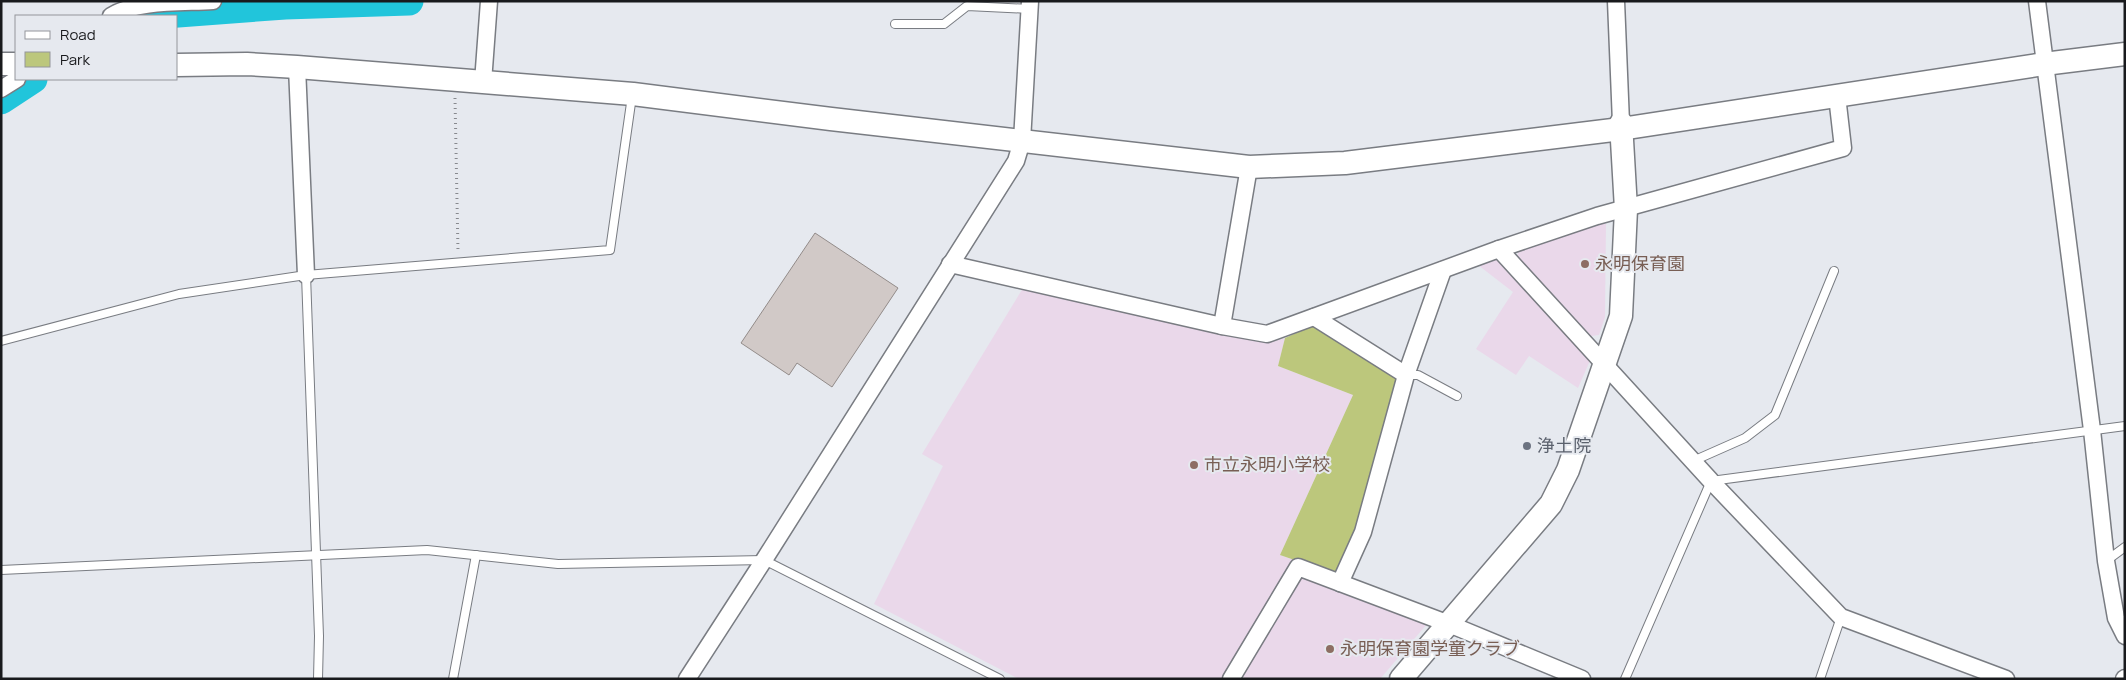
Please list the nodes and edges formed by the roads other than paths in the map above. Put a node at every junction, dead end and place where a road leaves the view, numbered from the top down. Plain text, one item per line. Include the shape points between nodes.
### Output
1 (214, 1) edge
2 (489, 1) edge
3 (1616, 1) edge
4 (2036, 1) edge
5 (1030, 5) edge
6 (113, 15) edge
7 (895, 24) dead end
8 (2125, 54) edge
9 (1, 64) edge
10 (15, 64) edge
11 (2044, 64) junction
12 (178, 65) edge
13 (297, 67) junction
14 (15, 80) edge
15 (483, 82) junction
16 (1, 89) edge
17 (633, 94) junction
18 (1837, 96) junction
19 (1621, 126) junction
20 (1022, 141) junction
21 (1249, 167) junction
22 (1626, 209) junction
23 (1499, 249) junction
24 (950, 264) junction
25 (1443, 270) junction
26 (1834, 271) dead end
27 (306, 275) junction
28 (1314, 317) junction
29 (1222, 326) junction
30 (1, 341) edge
31 (1604, 364) junction
32 (1406, 375) junction
33 (1457, 396) dead end
34 (2125, 426) edge
35 (2092, 430) junction
36 (1693, 460) junction
37 (1711, 481) junction
38 (2125, 547) edge
39 (315, 554) junction
40 (476, 555) junction
41 (764, 560) junction
42 (2106, 560) junction
43 (1, 570) edge
44 (1340, 582) junction
45 (1841, 617) junction
46 (1449, 624) junction
47 (2125, 636) edge
48 (318, 679) edge
49 (453, 679) edge
50 (687, 679) edge
51 (1000, 679) edge
52 (1231, 679) edge
53 (1401, 679) edge
54 (1582, 679) edge
55 (1625, 679) edge
56 (1820, 679) edge
57 (2006, 679) edge

1 - 6 street via 137,5
2 - 15 street
3 - 19 street
4 - 11 street
5 - 7 lane via 967,6 944,24
5 - 20 street
8 - 11 street
9 - 10 street
11 - 18 street
11 - 35 street
12 - 13 street
13 - 15 street
13 - 27 street
14 - 16 street
15 - 17 street
17 - 20 street
17 - 27 lane via 610,250
18 - 19 street
18 - 22 street via 1843,148
19 - 21 street via 1345,163
19 - 22 street
20 - 21 street
20 - 24 street via 1016,160
21 - 29 street
22 - 23 street
22 - 31 street via 1622,316
23 - 25 street
23 - 31 street
24 - 29 street
24 - 41 street
25 - 28 street
25 - 32 street
26 - 36 lane via 1775,415 1745,438
27 - 30 lane via 179,294
27 - 39 lane
28 - 29 street via 1267,334
28 - 32 street
31 - 36 street
31 - 46 street via 1568,470 1551,504
32 - 33 lane via 1418,375
32 - 44 street via 1363,532
34 - 35 lane
35 - 37 lane
35 - 42 street
36 - 37 street
37 - 45 street
37 - 55 lane
38 - 42 lane
39 - 40 lane via 427,550
39 - 43 lane
39 - 48 lane
40 - 41 lane via 558,564
40 - 49 lane
41 - 50 street
41 - 51 lane
42 - 47 street via 2116,618
44 - 46 street
44 - 52 street via 1298,567
45 - 56 lane
45 - 57 street
46 - 53 street
46 - 54 street

